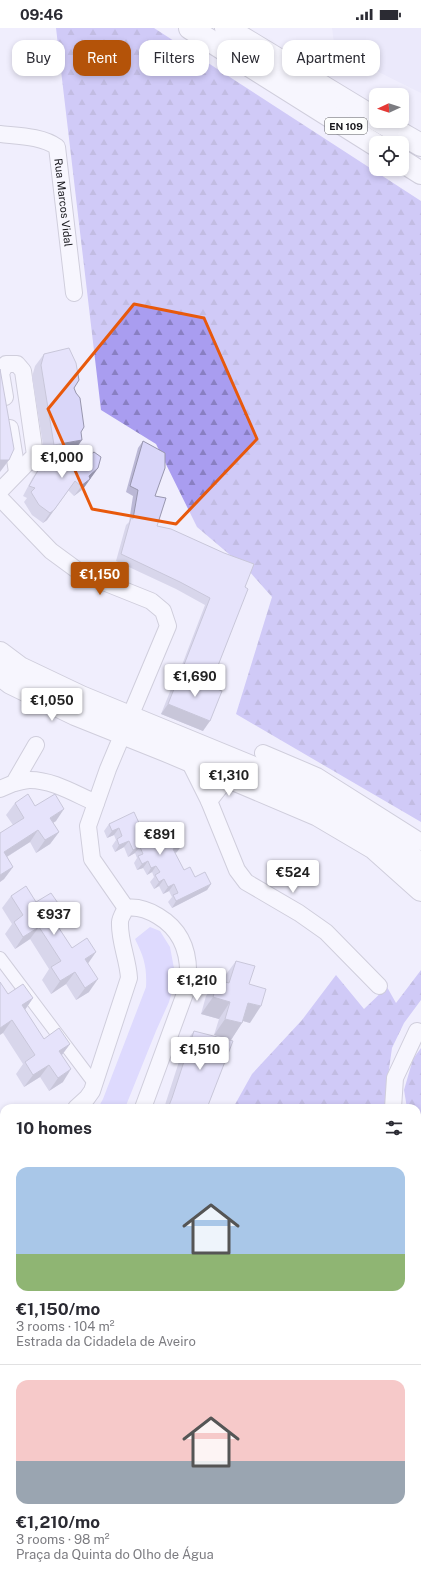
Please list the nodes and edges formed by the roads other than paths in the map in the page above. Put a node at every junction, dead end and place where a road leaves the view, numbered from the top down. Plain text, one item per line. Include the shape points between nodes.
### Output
1 (190, 28) edge
2 (226, 28) edge
3 (369, 115) edge
4 (391, 128) edge
5 (0, 134) edge
6 (369, 141) edge
7 (421, 145) edge
8 (409, 166) edge
9 (421, 174) edge
10 (74, 293) dead end
11 (18, 472) junction
12 (0, 491) edge
13 (0, 498) edge
14 (0, 653) edge
15 (0, 675) edge
16 (130, 718) junction
17 (36, 745) dead end
18 (263, 753) dead end
19 (189, 761) junction
20 (228, 777) junction
21 (7, 786) edge
22 (209, 801) junction
23 (96, 803) junction
24 (421, 842) edge
25 (421, 865) edge
26 (421, 890) edge
27 (126, 908) junction
28 (0, 958) edge
29 (379, 986) dead end
30 (420, 1028) edge
31 (94, 1083) junction
32 (80, 1104) edge
33 (144, 1104) edge
34 (393, 1104) edge

1 - 6 main road, EN 109
2 - 3 main road, EN 109
4 - 7 main road, EN 109
5 - 10 street, Rua Marcos Vidal via 51,142 57,147
8 - 9 main road
11 - 11 street via 35,455 23,371 17,364 6,364 1,373
11 - 12 street
13 - 16 street via 51,551 81,573 151,601 163,611 168,626
14 - 16 main road via 20,668
15 - 16 main road via 56,705
16 - 19 main road
16 - 23 street
16 - 25 main road via 326,800 384,835
17 - 21 street
18 - 24 street via 317,776
19 - 20 main road
19 - 22 street
20 - 22 street
20 - 26 main road via 318,815 374,848
21 - 23 street via 28,780 40,781
22 - 29 street via 237,870 246,882 326,932
23 - 27 street via 88,826 92,859
27 - 31 street via 120,921 129,978
27 - 33 street via 136,906 152,912 173,927 181,938 189,971 187,988
28 - 31 street
30 - 34 street via 395,1078
31 - 32 street via 87,1098

